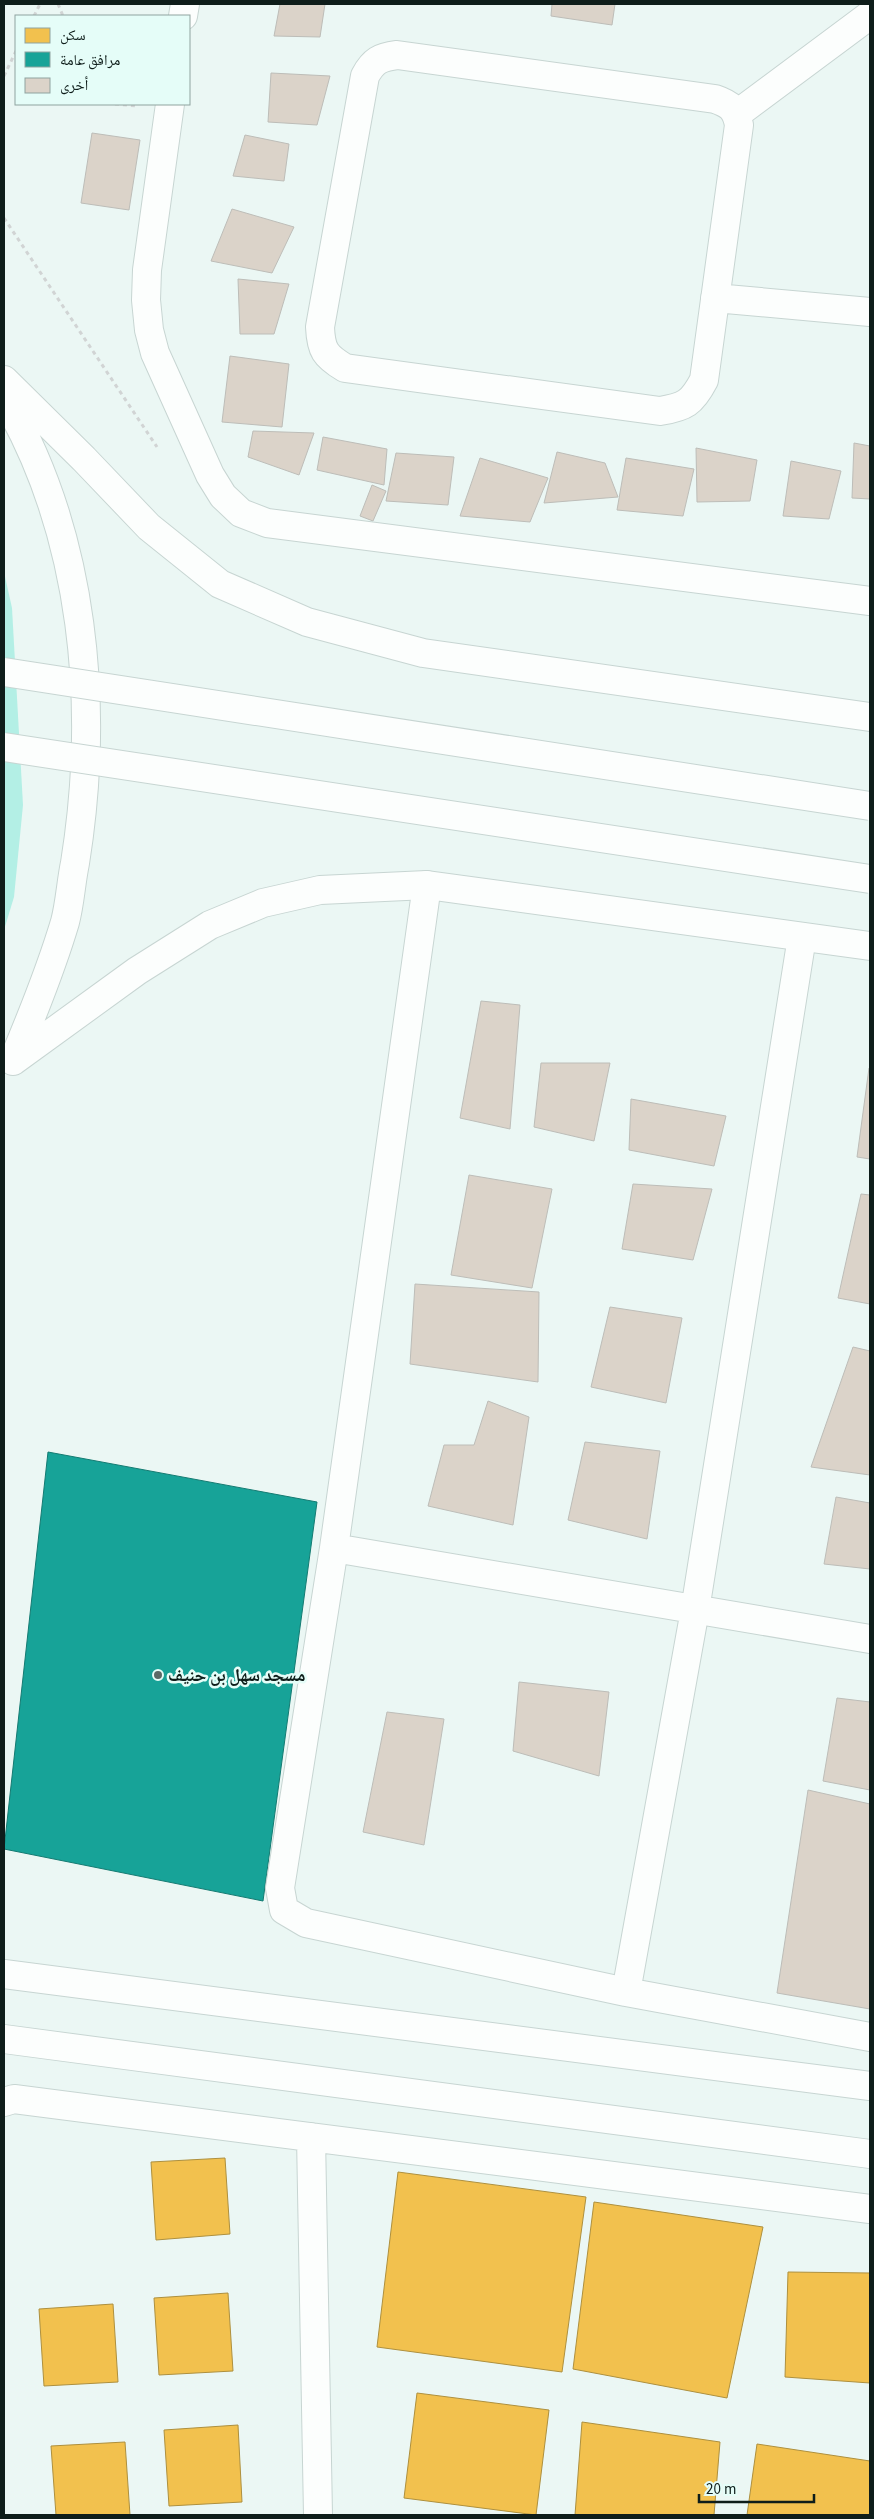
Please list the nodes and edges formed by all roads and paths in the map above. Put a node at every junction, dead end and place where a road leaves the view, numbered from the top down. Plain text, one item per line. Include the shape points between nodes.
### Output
1 (870, 15) edge
2 (15, 53) edge
3 (4, 76) edge
4 (170, 105) edge
5 (737, 114) junction
6 (4, 218) edge
7 (715, 298) junction
8 (870, 312) edge
9 (4, 380) edge
10 (4, 397) edge
11 (161, 452) dead end
12 (870, 601) edge
13 (4, 672) edge
14 (870, 717) edge
15 (4, 747) edge
16 (870, 806) edge
17 (870, 878) edge
18 (427, 885) junction
19 (802, 937) junction
20 (870, 946) edge
21 (8, 1069) edge
22 (334, 1548) junction
23 (695, 1610) junction
24 (870, 1638) edge
25 (4, 1974) edge
26 (626, 1992) junction
27 (870, 2037) edge
28 (4, 2038) edge
29 (870, 2086) edge
30 (4, 2102) edge
31 (311, 2137) junction
32 (870, 2154) edge
33 (870, 2209) edge
34 (318, 2515) edge

1 - 5 main road
2 - 3 path
4 - 12 main road via 147,270 149,330 155,353 210,475 223,496 241,513 267,523
5 - 7 main road via 739,125
5 - 7 main road via 729,103 715,99 397,55 382,57 371,64 365,76 320,327 321,345 330,359 345,368 660,411 680,408 695,398 704,380
6 - 11 path
7 - 8 main road
9 - 14 main road via 149,527 220,584 307,622 423,653
10 - 21 main road via 22,428 50,497 76,597 86,705 82,819 65,921 33,1014
13 - 16 main road, bridge
15 - 17 main road, bridge
18 - 19 main road
18 - 21 main road via 320,890 263,903 210,925 137,971
18 - 22 main road
19 - 20 main road
19 - 23 main road
22 - 23 main road
22 - 26 main road via 280,1888 284,1910 306,1924
23 - 24 main road
23 - 26 main road
25 - 29 main road
26 - 27 main road
28 - 32 main road
30 - 31 main road via 14,2099
31 - 33 main road
31 - 34 main road

